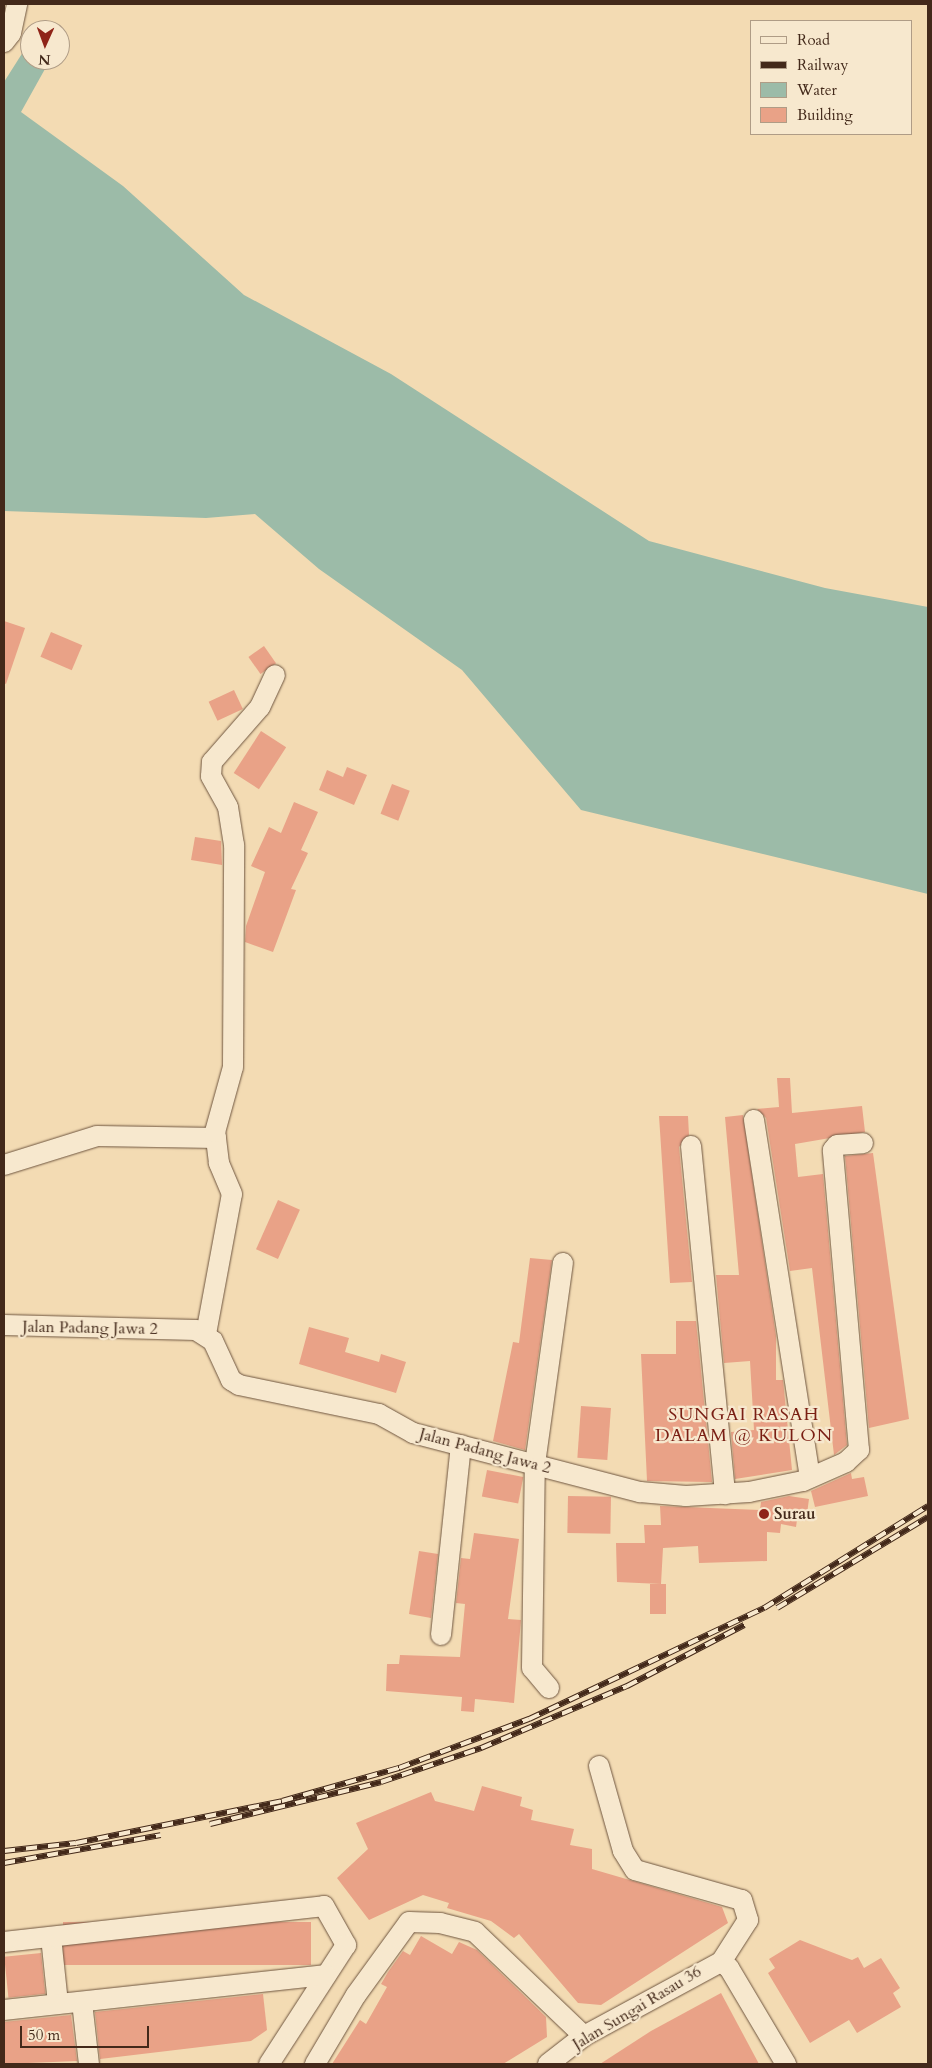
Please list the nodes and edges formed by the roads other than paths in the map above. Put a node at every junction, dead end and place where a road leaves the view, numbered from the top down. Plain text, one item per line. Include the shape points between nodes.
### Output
1 (17, 4) edge
2 (4, 42) edge
3 (275, 675) dead end
4 (754, 1120) dead end
5 (216, 1138) junction
6 (863, 1143) dead end
7 (691, 1146) dead end
8 (4, 1165) edge
9 (563, 1263) dead end
10 (4, 1325) edge
11 (206, 1334) junction
12 (461, 1445) junction
13 (536, 1464) junction
14 (810, 1478) junction
15 (726, 1494) junction
16 (441, 1635) dead end
17 (549, 1688) dead end
18 (599, 1766) dead end
19 (50, 1937) junction
20 (4, 1942) edge
21 (725, 1965) junction
22 (326, 1975) junction
23 (82, 2002) junction
24 (58, 2004) junction
25 (4, 2010) edge
26 (584, 2036) junction
27 (89, 2064) edge
28 (269, 2064) edge
29 (315, 2064) edge
30 (548, 2064) edge
31 (786, 2064) edge

1 - 2 street via 11,33
3 - 5 street via 260,707 211,769 216,791 228,806 234,845 233,1067
4 - 14 street
5 - 8 street via 97,1136
5 - 11 street via 232,1194
6 - 14 street, Jalan Padang Jawa 2 via 837,1145 833,1150 861,1439 859,1450 846,1462
7 - 15 street
9 - 13 street
10 - 11 street, Jalan Padang Jawa 2
11 - 12 street, Jalan Padang Jawa 2 via 231,1380 238,1385 379,1414 413,1433
12 - 13 street, Jalan Padang Jawa 2
12 - 16 street
13 - 15 street, Jalan Padang Jawa 2 via 640,1492
13 - 17 street via 532,1668
14 - 15 street, Jalan Padang Jawa 2
18 - 21 street via 623,1851 635,1870 742,1900 748,1920
19 - 20 street
19 - 22 street via 324,1906 346,1945
19 - 24 street
21 - 26 street, Jalan Sungai Rasau 36
21 - 31 street
22 - 23 street
22 - 28 street
23 - 24 street
23 - 27 street
24 - 25 street
26 - 29 street via 475,1932 440,1923 408,1922 356,1995
26 - 30 street, Jalan Sungai Rasau 36

